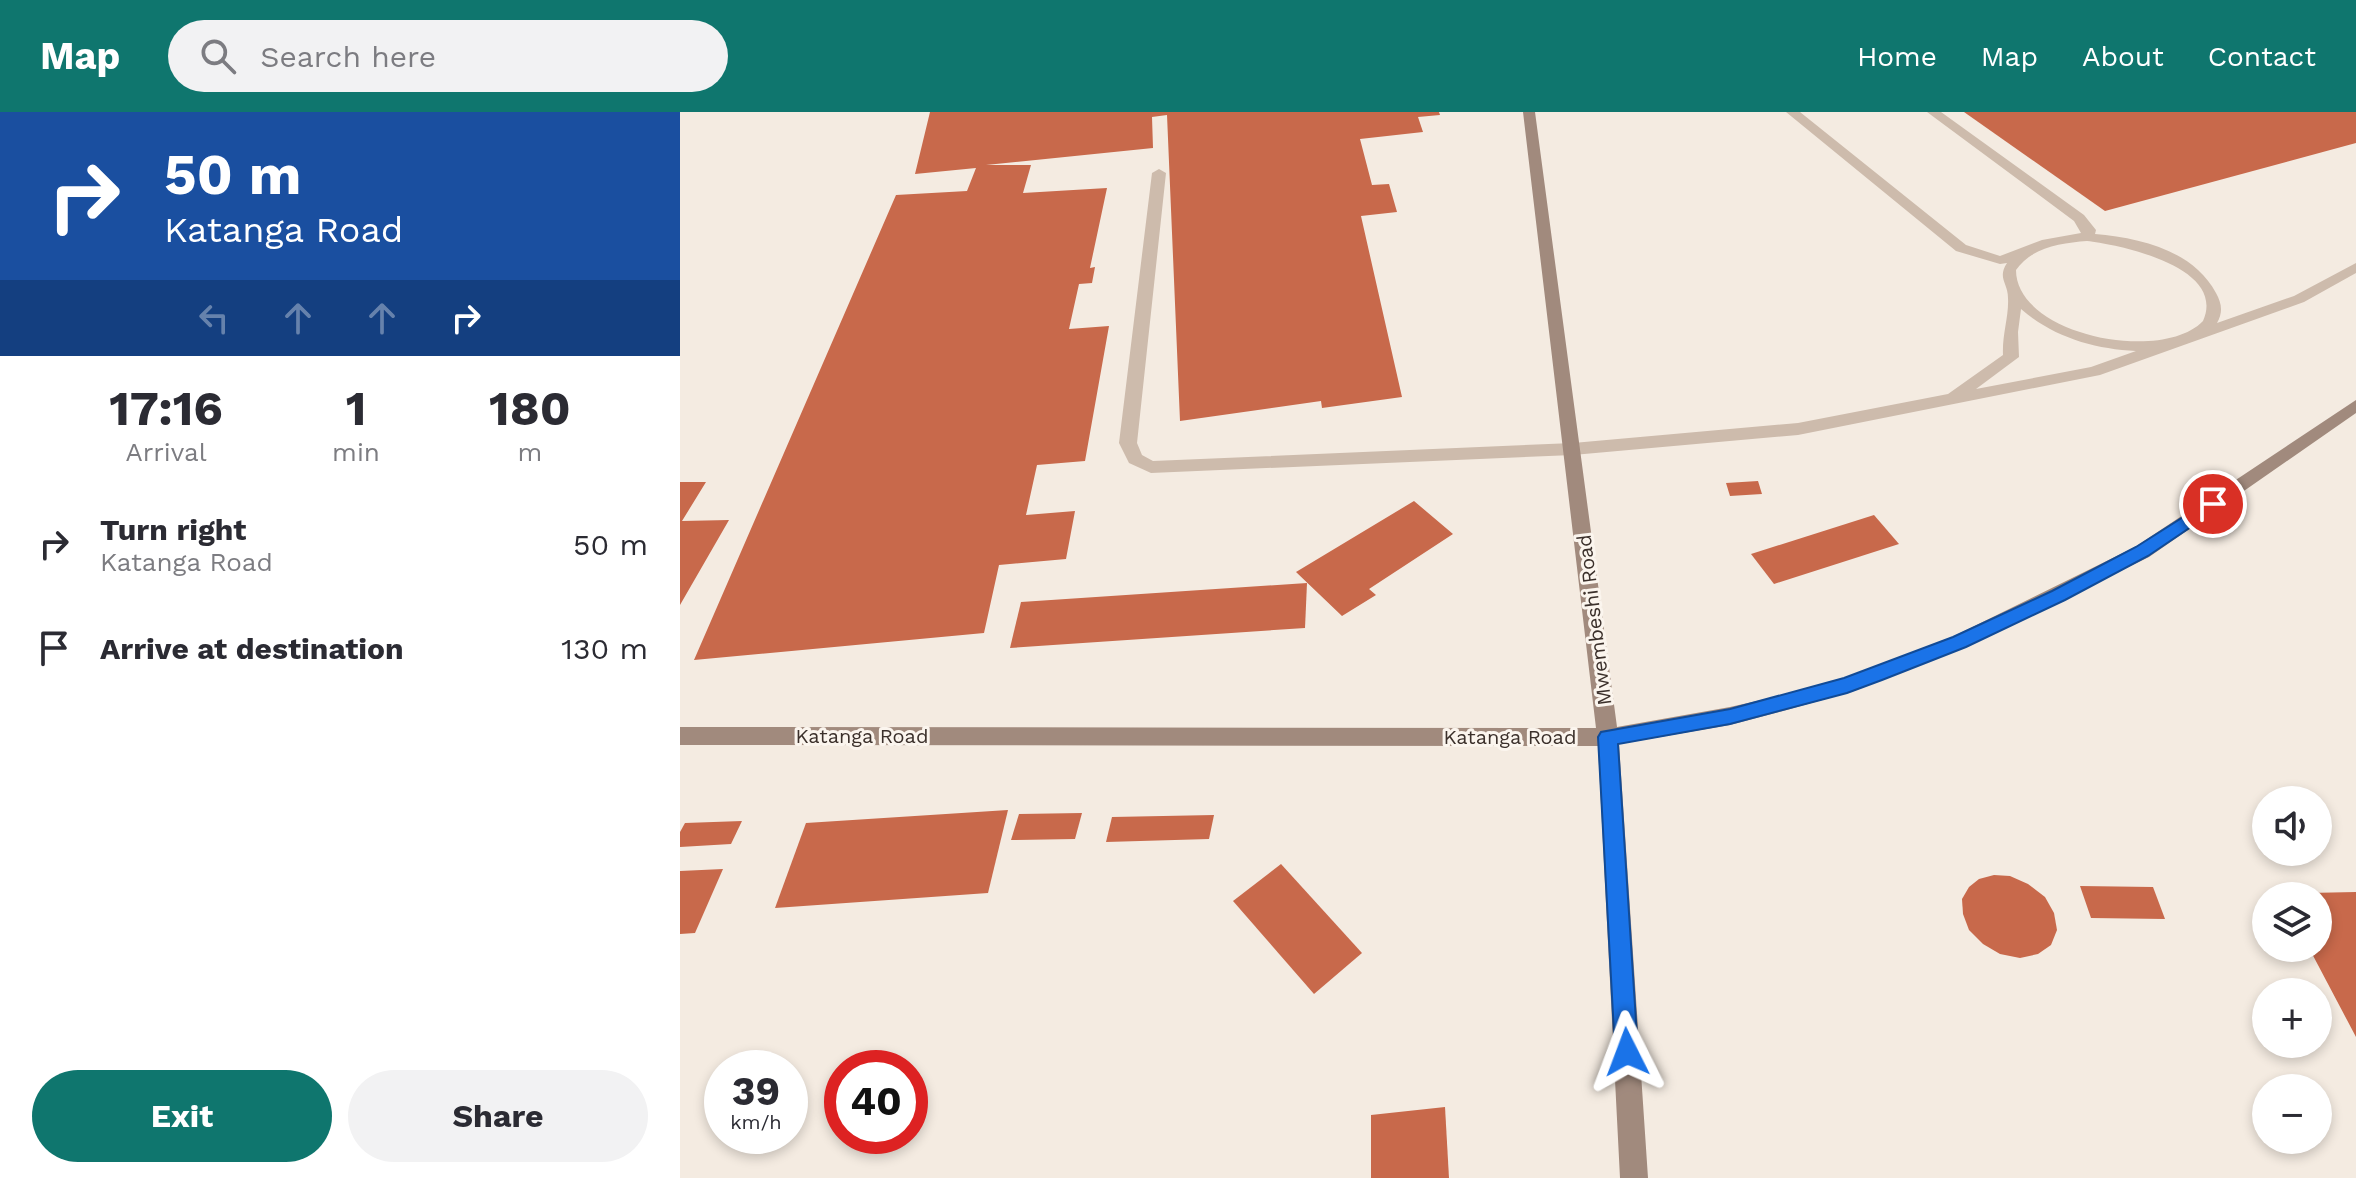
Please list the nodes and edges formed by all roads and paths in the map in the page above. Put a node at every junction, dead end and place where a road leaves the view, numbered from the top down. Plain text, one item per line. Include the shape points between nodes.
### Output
1 (1529, 112) edge
2 (1792, 112) edge
3 (1933, 112) edge
4 (1159, 173) dead end
5 (2087, 237) junction
6 (2019, 255) junction
7 (2356, 267) edge
8 (2016, 295) junction
9 (2185, 339) junction
10 (1949, 399) junction
11 (2356, 405) edge
12 (1573, 449) junction
13 (680, 736) edge
14 (1608, 737) junction
15 (1634, 1178) edge

1 - 12 street, Mwembeshi Road
2 - 6 lane via 1961,248 2000,260
3 - 5 lane via 2079,218 2089,230
4 - 12 lane via 1128,443 1135,459 1151,467
5 - 6 lane via 2046,241
5 - 9 lane via 2146,248 2195,275 2214,307 2212,318
6 - 8 lane via 2009,273
7 - 9 lane via 2299,299
8 - 9 lane via 2047,322 2095,341 2138,346
8 - 10 lane via 2011,357
9 - 10 lane via 2094,371
10 - 12 lane via 1798,429
11 - 14 street, Katanga Road via 2142,552 1959,642 1783,703
12 - 14 street, Mwembeshi Road
13 - 14 street, Katanga Road
14 - 15 street, Mwembeshi Road

